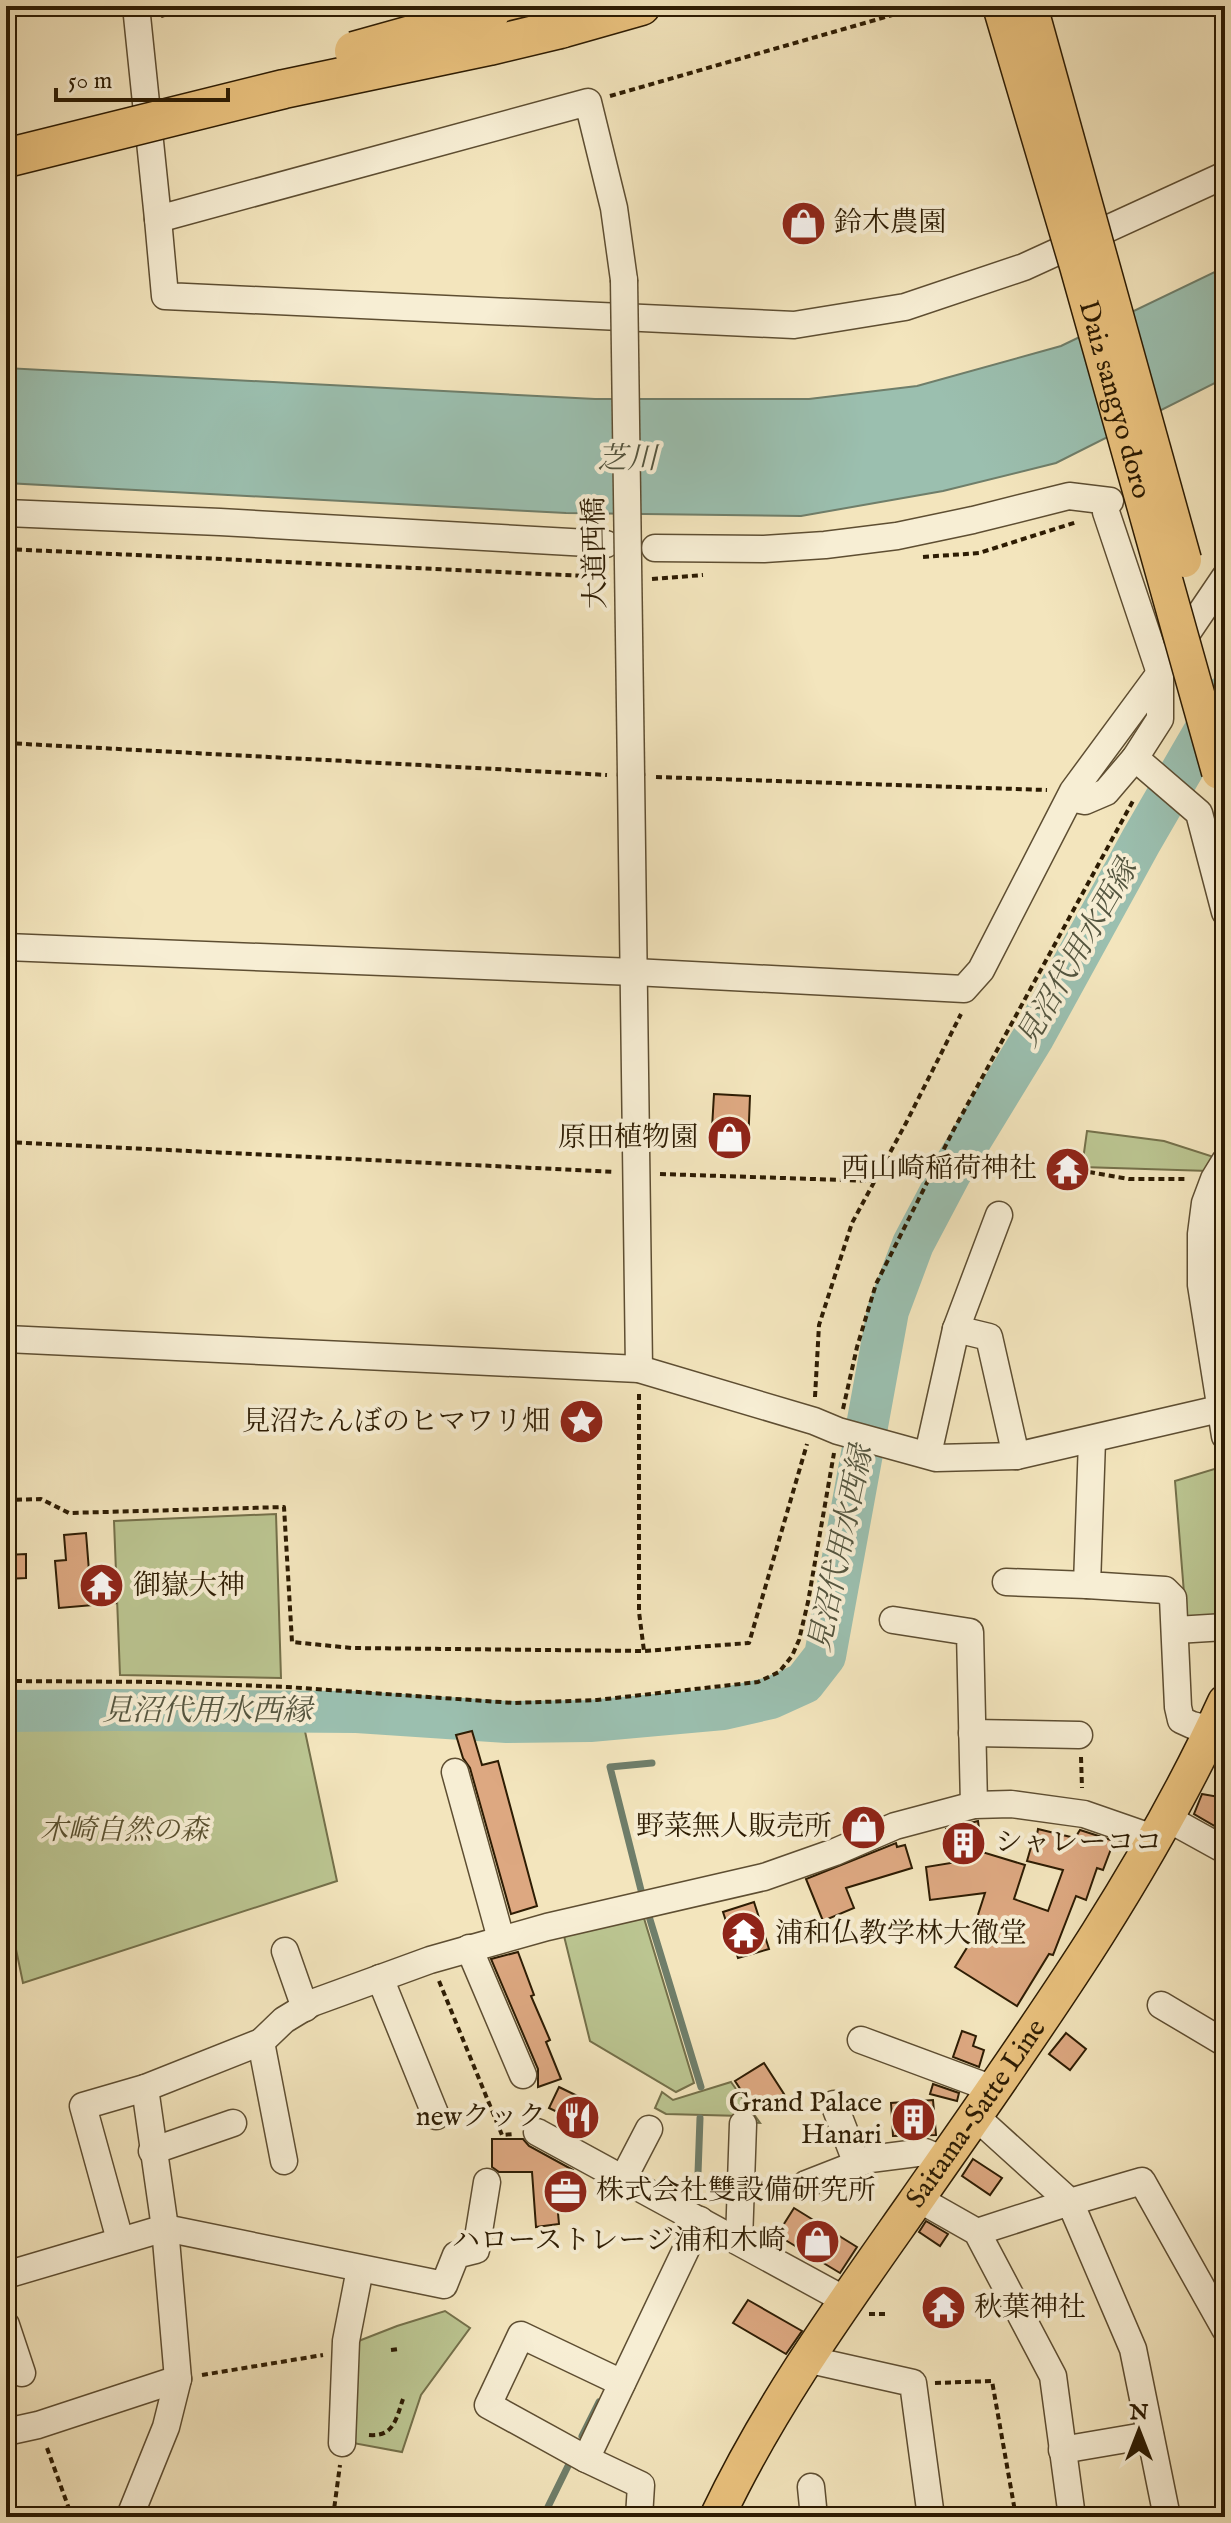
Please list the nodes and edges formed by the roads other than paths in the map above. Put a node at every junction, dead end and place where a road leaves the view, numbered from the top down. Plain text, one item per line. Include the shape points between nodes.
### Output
1 (641, 6) edge
2 (1000, 6) edge
3 (1030, 6) edge
4 (501, 9) edge
5 (137, 14) edge
6 (6, 140) edge
7 (6, 158) edge
8 (1225, 175) edge
9 (158, 219) junction
10 (6, 513) edge
11 (606, 544) dead end
12 (655, 548) dead end
13 (1225, 577) edge
14 (1160, 673) junction
15 (1225, 706) edge
16 (1148, 768) junction
17 (1222, 783) edge
18 (1071, 795) junction
19 (1225, 912) edge
20 (6, 947) edge
21 (634, 972) junction
22 (1220, 1170) edge
23 (999, 1215) dead end
24 (956, 1329) junction
25 (6, 1339) edge
26 (639, 1369) junction
27 (1222, 1406) edge
28 (1225, 1436) edge
29 (1092, 1440) junction
30 (928, 1454) junction
31 (1016, 1456) junction
32 (1006, 1582) dead end
33 (1087, 1585) junction
34 (893, 1620) dead end
35 (1225, 1627) edge
36 (1176, 1630) junction
37 (1221, 1722) edge
38 (972, 1733) junction
39 (1079, 1735) road end
40 (455, 1772) dead end
41 (974, 1805) junction
42 (1162, 1828) junction
43 (1225, 1850) edge
44 (501, 1939) junction
45 (469, 1948) junction
46 (285, 1951) dead end
47 (380, 1978) junction
48 (1161, 2005) dead end
49 (305, 2008) junction
50 (861, 2040) dead end
51 (261, 2042) junction
52 (1225, 2043) edge
53 (523, 2075) dead end
54 (145, 2088) junction
55 (984, 2102) junction
56 (834, 2104) dead end
57 (436, 2116) dead end
58 (233, 2123) dead end
59 (743, 2124) dead end
60 (649, 2129) dead end
61 (537, 2132) road end
62 (152, 2151) junction
63 (944, 2160) junction
64 (284, 2161) dead end
65 (857, 2164) junction
66 (623, 2179) junction
67 (487, 2182) dead end
68 (806, 2184) dead end
69 (917, 2198) junction
70 (1070, 2202) junction
71 (700, 2220) junction
72 (165, 2228) junction
73 (977, 2232) junction
74 (120, 2240) junction
75 (739, 2241) junction
76 (360, 2269) junction
77 (6, 2275) edge
78 (845, 2300) junction
79 (6, 2325) edge
80 (1225, 2329) edge
81 (806, 2359) junction
82 (22, 2373) dead end
83 (178, 2379) junction
84 (622, 2383) junction
85 (6, 2432) edge
86 (1150, 2435) junction
87 (342, 2443) road end
88 (1062, 2450) junction
89 (586, 2459) junction
90 (811, 2487) dead end
91 (130, 2517) edge
92 (639, 2517) edge
93 (717, 2517) edge
94 (814, 2517) edge
95 (931, 2517) edge
96 (1072, 2517) edge
97 (1167, 2517) edge

1 - 7 highway, bridge
2 - 17 main road, Dai2 sangyo doro, bridge
3 - 15 main road, Dai2 sangyo doro, bridge
4 - 6 highway, bridge via 191,96
5 - 9 street
8 - 9 street via 1009,272 905,307 794,325 165,296
9 - 21 street, 大道西橋, bridge via 588,102 614,208 624,280 640,776
10 - 11 street
12 - 14 street via 764,549 897,536 1069,496 1108,507
13 - 14 street
14 - 16 street via 1160,719
14 - 18 street
16 - 18 street via 1101,796 1080,802
16 - 19 street via 1199,813
18 - 21 street via 981,970 964,989
20 - 21 street
21 - 26 street, 大道西橋
22 - 27 street via 1205,1203 1201,1285
23 - 24 street
24 - 30 street
24 - 31 street via 989,1337
25 - 26 street
26 - 30 street
27 - 28 street
27 - 29 street
29 - 31 street
29 - 33 street
30 - 31 street
32 - 33 street
33 - 36 street via 1165,1590 1173,1598
34 - 38 street via 970,1632
35 - 36 street
36 - 37 street via 1181,1720
37 - 42 main road, Saitama-Satte Line
38 - 39 street
38 - 41 street
40 - 44 street
41 - 42 street via 1011,1804
41 - 44 street via 895,1826 764,1877
42 - 43 street
42 - 55 main road, Saitama-Satte Line via 1078,1967
44 - 45 street
45 - 47 street
45 - 53 street
46 - 49 street
47 - 49 street
47 - 57 street
48 - 52 street
49 - 51 street
50 - 55 street
51 - 54 street
51 - 64 street
54 - 62 street
54 - 74 street via 83,2106
55 - 63 main road, Saitama-Satte Line
55 - 70 street
56 - 65 street
58 - 62 street
59 - 75 street
60 - 66 street
61 - 66 street
62 - 72 street
63 - 65 street via 925,2152
63 - 69 main road, Saitama-Satte Line
65 - 68 street
66 - 71 street
67 - 76 street via 476,2250 456,2255 444,2285
69 - 73 street
69 - 78 main road, Saitama-Satte Line
70 - 73 street
70 - 80 street via 1142,2181
70 - 86 street via 1133,2349
71 - 75 street
71 - 84 street
72 - 74 street
72 - 76 street
72 - 83 street
73 - 88 street via 1053,2376
74 - 77 street
75 - 78 street
76 - 87 street via 345,2351
78 - 81 main road, Saitama-Satte Line
79 - 82 street
81 - 93 main road, Saitama-Satte Line
81 - 95 street via 913,2383
83 - 85 street
83 - 91 street via 166,2427
84 - 89 street
84 - 89 street via 521,2335 488,2405
86 - 88 street
86 - 97 street
88 - 96 street
89 - 92 street via 641,2485
90 - 94 street

